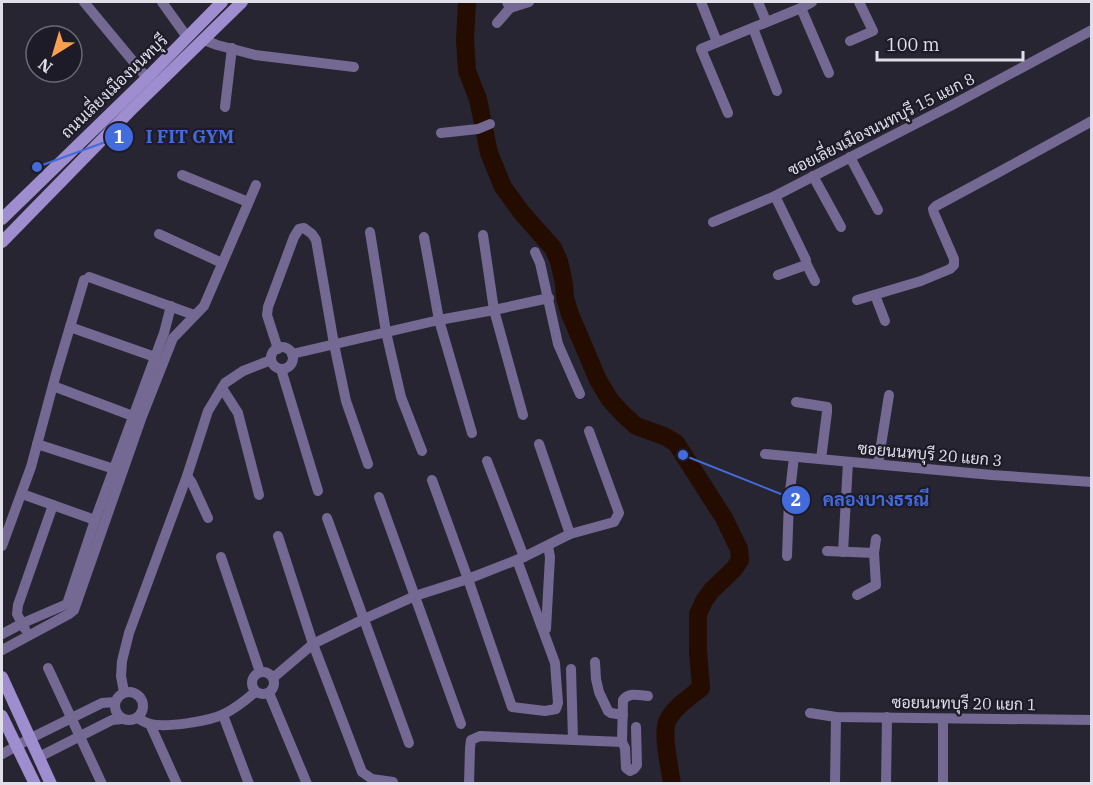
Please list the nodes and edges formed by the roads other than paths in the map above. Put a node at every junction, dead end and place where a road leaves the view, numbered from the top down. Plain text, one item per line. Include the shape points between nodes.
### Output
1 (84, 2) edge
2 (162, 2) edge
3 (222, 2) edge
4 (242, 2) edge
5 (529, 2) edge
6 (701, 2) edge
7 (758, 2) edge
8 (812, 2) edge
9 (859, 2) edge
10 (509, 5) edge
11 (801, 8) junction
12 (766, 21) junction
13 (497, 23) dead end
14 (753, 28) junction
15 (1092, 30) edge
16 (187, 37) junction
17 (204, 40) junction
18 (850, 41) dead end
19 (717, 42) junction
20 (232, 48) junction
21 (354, 67) dead end
22 (829, 73) dead end
23 (147, 78) junction
24 (777, 90) dead end
25 (225, 107) dead end
26 (728, 113) dead end
27 (1092, 121) edge
28 (485, 126) dead end
29 (441, 133) dead end
30 (850, 157) junction
31 (182, 176) dead end
32 (813, 176) junction
33 (256, 185) dead end
34 (775, 196) junction
35 (248, 202) junction
36 (878, 210) dead end
37 (2, 219) edge
38 (713, 222) dead end
39 (841, 227) dead end
40 (370, 232) dead end
41 (159, 234) dead end
42 (483, 235) dead end
43 (424, 237) dead end
44 (2, 242) edge
45 (535, 252) dead end
46 (222, 262) junction
47 (806, 263) junction
48 (778, 274) dead end
49 (815, 281) dead end
50 (874, 295) junction
51 (549, 298) junction
52 (857, 300) dead end
53 (171, 306) junction
54 (494, 310) junction
55 (194, 315) junction
56 (440, 320) junction
57 (885, 321) dead end
58 (70, 327) junction
59 (386, 332) junction
60 (168, 335) junction
61 (334, 344) junction
62 (278, 348) junction
63 (292, 354) junction
64 (155, 357) junction
65 (272, 360) junction
66 (281, 369) junction
67 (53, 387) junction
68 (222, 388) junction
69 (580, 394) dead end
70 (889, 395) dead end
71 (795, 402) dead end
72 (523, 415) dead end
73 (137, 417) junction
74 (589, 431) dead end
75 (472, 433) dead end
76 (37, 444) junction
77 (539, 444) dead end
78 (422, 451) dead end
79 (765, 454) dead end
80 (794, 457) junction
81 (821, 459) junction
82 (487, 461) dead end
83 (848, 462) junction
84 (368, 464) dead end
85 (878, 464) junction
86 (114, 469) junction
87 (187, 476) junction
88 (432, 480) dead end
89 (1092, 482) edge
90 (318, 490) dead end
91 (22, 494) junction
92 (259, 495) dead end
93 (379, 497) dead end
94 (53, 505) junction
95 (208, 518) dead end
96 (327, 518) dead end
97 (95, 520) junction
98 (570, 534) junction
99 (278, 536) dead end
100 (876, 539) dead end
101 (2, 546) edge
102 (92, 546) junction
103 (548, 546) junction
104 (827, 551) dead end
105 (843, 552) junction
106 (874, 553) junction
107 (787, 555) dead end
108 (220, 557) dead end
109 (520, 559) junction
110 (468, 579) junction
111 (857, 595) dead end
112 (415, 596) junction
113 (70, 607) junction
114 (364, 619) junction
115 (23, 623) junction
116 (2, 634) edge
117 (28, 635) junction
118 (546, 636) junction
119 (313, 644) junction
120 (2, 650) edge
121 (595, 662) dead end
122 (48, 668) dead end
123 (571, 669) dead end
124 (260, 672) junction
125 (2, 677) edge
126 (273, 678) junction
127 (124, 692) junction
128 (255, 692) junction
129 (269, 693) junction
130 (648, 696) dead end
131 (115, 702) junction
132 (810, 713) dead end
133 (223, 715) junction
134 (622, 715) junction
135 (2, 716) edge
136 (836, 717) junction
137 (887, 717) junction
138 (138, 718) junction
139 (71, 719) junction
140 (123, 719) junction
141 (944, 719) junction
142 (1092, 720) edge
143 (150, 724) junction
144 (461, 724) dead end
145 (636, 727) dead end
146 (80, 737) junction
147 (31, 738) junction
148 (573, 740) junction
149 (622, 742) junction
150 (409, 743) dead end
151 (16, 746) junction
152 (2, 754) edge
153 (39, 757) junction
154 (393, 782) dead end
155 (35, 783) edge
156 (51, 783) edge
157 (102, 783) edge
158 (177, 783) edge
159 (249, 783) edge
160 (307, 783) edge
161 (470, 783) edge
162 (835, 783) edge
163 (886, 783) edge
164 (943, 783) edge

1 - 23 street
2 - 16 street
3 - 16 main road, ถนนเลี่ยงเมืองนนทบุรี
4 - 17 main road, ถนนเลี่ยงเมืองนนทบุรี
5 - 10 street
6 - 19 street
7 - 12 street
8 - 11 street
9 - 18 street via 873,31
10 - 13 street
11 - 12 street
11 - 22 street
12 - 14 street
14 - 19 street
14 - 24 street
15 - 30 street, ซอยเลี่ยงเมืองนนทบุรี 15 แยก 8
16 - 23 main road, ถนนเลี่ยงเมืองนนทบุรี
17 - 20 street
17 - 44 main road, ถนนเลี่ยงเมืองนนทบุรี
19 - 26 street via 701,49
20 - 21 street via 255,55
20 - 25 street
23 - 37 main road, ถนนเลี่ยงเมืองนนทบุรี
27 - 50 street via 936,206 934,213 954,265 921,281
28 - 29 street
30 - 32 street, ซอยเลี่ยงเมืองนนทบุรี 15 แยก 8
30 - 36 street
31 - 35 street
32 - 34 street, ซอยเลี่ยงเมืองนนทบุรี 15 แยก 8
32 - 39 street
33 - 35 street
34 - 38 street, ซอยเลี่ยงเมืองนนทบุรี 15 แยก 8
34 - 47 street
35 - 46 street
40 - 59 street
41 - 46 street
42 - 54 street
43 - 56 street
45 - 51 street
46 - 55 street via 204,306
47 - 48 street
47 - 49 street
50 - 52 street
50 - 57 street
51 - 54 street
51 - 69 street via 558,344
53 - 55 street
53 - 58 street via 87,278
53 - 60 street
54 - 56 street
54 - 72 street
55 - 60 street
56 - 59 street
56 - 75 street
58 - 64 street
58 - 67 street
59 - 61 street
59 - 78 street via 401,398
60 - 64 street
60 - 73 street
61 - 62 street via 315,240 304,228 294,237 268,307
61 - 63 street
61 - 84 street via 346,401
62 - 63 street
62 - 65 street
63 - 66 street via 290,366
64 - 73 street
65 - 66 street
65 - 68 street via 243,371
66 - 90 street
67 - 73 street
67 - 76 street
68 - 87 street via 208,411
68 - 92 street via 237,414
70 - 85 street
71 - 81 street via 827,407
73 - 86 street
73 - 102 street
74 - 98 street via 619,513 614,522
76 - 86 street
76 - 91 street
77 - 98 street
79 - 80 street, ซอยนนทบุรี 20 แยก 3
80 - 81 street, ซอยนนทบุรี 20 แยก 3
80 - 107 street
81 - 83 street, ซอยนนทบุรี 20 แยก 3
82 - 109 street
83 - 85 street, ซอยนนทบุรี 20 แยก 3
83 - 105 street
85 - 89 street, ซอยนนทบุรี 20 แยก 3
86 - 97 street
87 - 95 street
87 - 127 street via 127,642 121,676
88 - 110 street
91 - 94 street
91 - 101 street
93 - 112 street
94 - 97 street
94 - 115 street via 18,605 17,614
96 - 114 street
97 - 102 street
98 - 103 street
99 - 119 street
100 - 106 street
102 - 113 street
103 - 109 street
103 - 118 street
104 - 105 street
105 - 106 street
106 - 111 street via 876,585
108 - 124 street
109 - 110 street
109 - 118 street
110 - 112 street
110 - 118 street via 512,706 556,709 555,663
112 - 114 street
112 - 144 street
113 - 115 street
113 - 117 street via 69,614
114 - 119 street
114 - 150 street
115 - 116 street
115 - 117 street
117 - 120 street
119 - 126 street
119 - 154 street via 362,772 372,779
121 - 134 street via 599,692 608,711
122 - 139 street
123 - 148 street
124 - 126 street
124 - 128 street via 252,680
125 - 147 main road
126 - 129 street via 274,688
127 - 131 street
127 - 138 street via 134,692 142,699 143,711
128 - 129 street
128 - 133 street
129 - 160 street
130 - 134 street via 626,696
131 - 139 street via 102,703
131 - 140 street via 116,712
132 - 136 street, ซอยนนทบุรี 20 แยก 1
133 - 143 street via 179,725
133 - 159 street
134 - 149 street
135 - 151 main road
136 - 137 street, ซอยนนทบุรี 20 แยก 1
136 - 162 street
137 - 141 street, ซอยนนทบุรี 20 แยก 1
137 - 163 street
138 - 140 street
138 - 143 street
139 - 146 street
139 - 147 street
140 - 146 street via 112,720
141 - 142 street, ซอยนนทบุรี 20 แยก 1
141 - 164 street
143 - 158 street
145 - 149 street via 637,765 630,771 626,768
146 - 153 street
146 - 157 street
147 - 151 street
147 - 153 main road
148 - 149 street
148 - 161 street via 480,736 471,740
151 - 152 street
151 - 155 main road
153 - 156 main road

